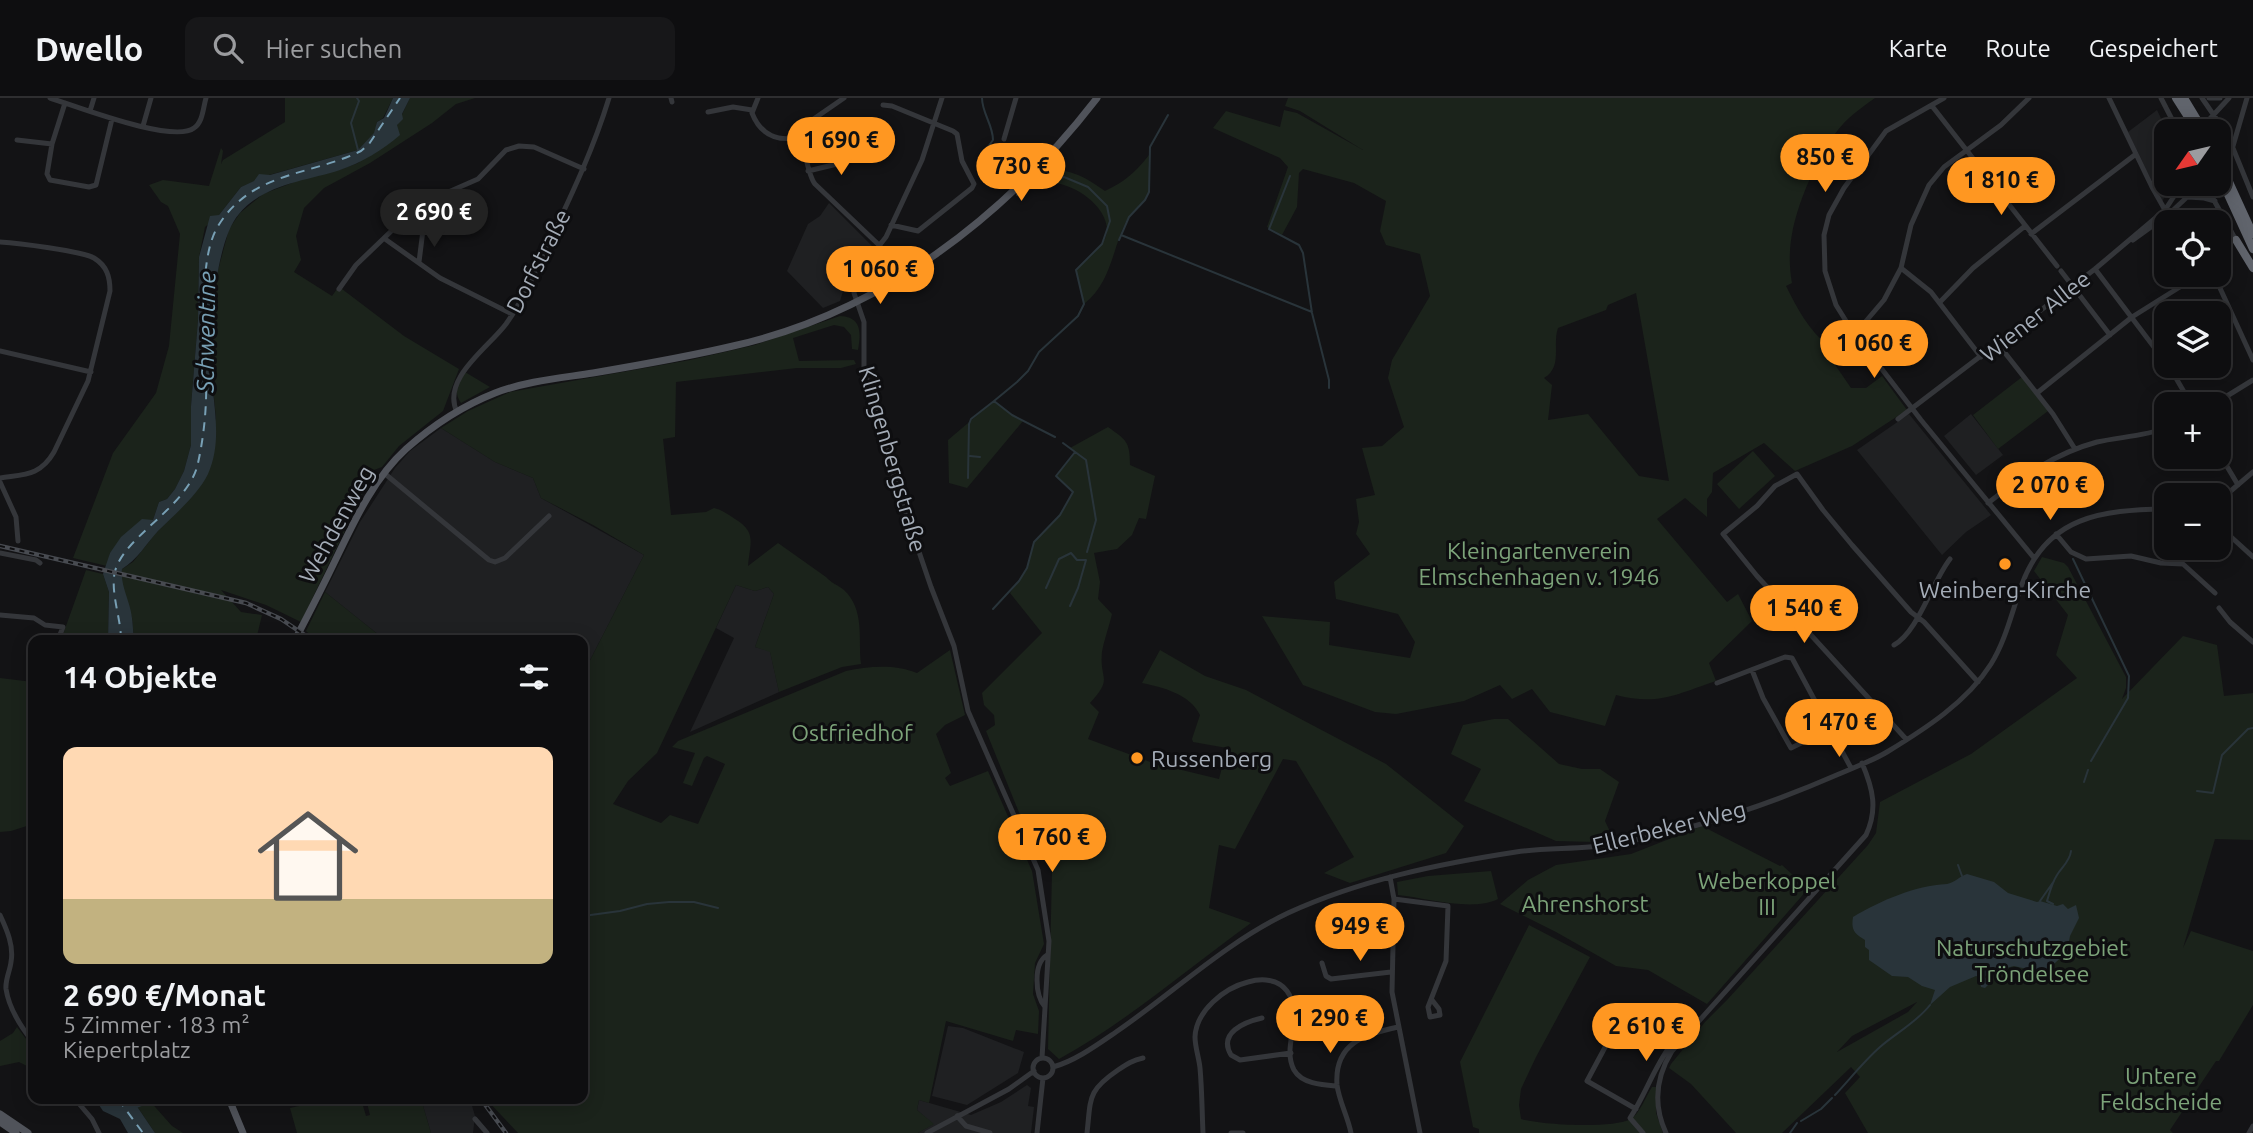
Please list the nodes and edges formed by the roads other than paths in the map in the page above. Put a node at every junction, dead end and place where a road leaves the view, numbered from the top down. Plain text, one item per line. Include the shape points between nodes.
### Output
1 (50, 98) edge
2 (94, 98) edge
3 (150, 98) edge
4 (206, 98) edge
5 (609, 98) edge
6 (758, 98) edge
7 (844, 98) edge
8 (942, 98) edge
9 (1016, 98) edge
10 (1097, 98) edge
11 (1944, 98) edge
12 (2029, 98) edge
13 (2109, 98) edge
14 (2161, 98) edge
15 (2176, 98) edge
16 (2184, 98) edge
17 (2202, 98) edge
18 (2209, 98) edge
19 (2220, 98) edge
20 (2230, 98) edge
21 (2247, 98) edge
22 (65, 103) junction
23 (883, 105) dead end
24 (1932, 106) junction
25 (752, 110) junction
26 (90, 111) junction
27 (708, 112) dead end
28 (2214, 115) junction
29 (112, 119) junction
30 (2172, 119) edge
31 (2189, 119) edge
32 (2199, 119) edge
33 (2212, 119) edge
34 (2217, 119) edge
35 (934, 125) junction
36 (143, 126) junction
37 (801, 137) junction
38 (1003, 139) dead end
39 (17, 141) dead end
40 (2231, 142) edge
41 (854, 143) dead end
42 (52, 144) junction
43 (2233, 146) junction
44 (2231, 149) edge
45 (1966, 151) junction
46 (2136, 153) junction
47 (584, 169) junction
48 (808, 171) junction
49 (2231, 181) edge
50 (2211, 196) edge
51 (2229, 196) edge
52 (2188, 197) joint
53 (2253, 197) edge
54 (2216, 203) junction
55 (2166, 210) edge
56 (2170, 210) edge
57 (2154, 222) edge
58 (891, 225) junction
59 (2025, 226) junction
60 (423, 230) dead end
61 (2031, 234) junction
62 (2253, 234) edge
63 (384, 239) junction
64 (2236, 240) joint
65 (0, 242) edge
66 (880, 246) junction
67 (2253, 249) edge
68 (419, 262) junction
69 (1901, 268) junction
70 (2095, 269) junction
71 (2253, 270) edge
72 (2073, 286) junction
73 (2180, 287) edge
74 (2220, 287) edge
75 (339, 289) dead end
76 (858, 302) junction
77 (1940, 302) junction
78 (512, 314) junction
79 (2133, 317) junction
80 (1855, 334) junction
81 (2110, 335) junction
82 (1998, 344) junction
83 (2154, 345) edge
84 (0, 351) edge
85 (1981, 357) junction
86 (2253, 360) edge
87 (91, 372) junction
88 (2253, 380) edge
89 (2037, 393) junction
90 (2231, 394) edge
91 (1913, 410) junction
92 (457, 412) junction
93 (1898, 419) dead end
94 (2154, 430) edge
95 (2075, 449) junction
96 (2228, 469) edge
97 (2253, 472) edge
98 (384, 473) junction
99 (0, 480) edge
100 (2238, 485) junction
101 (2231, 491) edge
102 (1988, 503) junction
103 (2154, 510) edge
104 (549, 516) dead end
105 (2056, 534) junction
106 (2231, 537) edge
107 (18, 541) dead end
108 (0, 553) edge
109 (2253, 556) edge
110 (2034, 558) junction
111 (1950, 559) dead end
112 (40, 563) dead end
113 (2215, 593) dead end
114 (2220, 608) dead end
115 (0, 615) edge
116 (1917, 616) junction
117 (60, 635) edge
118 (298, 635) edge
119 (2253, 642) edge
120 (1894, 645) dead end
121 (1752, 670) junction
122 (1979, 682) junction
123 (1717, 683) dead end
124 (1830, 729) junction
125 (1906, 739) junction
126 (1862, 763) junction
127 (1851, 768) junction
128 (1390, 877) junction
129 (1394, 899) junction
130 (0, 915) edge
131 (1322, 963) dead end
132 (1391, 972) junction
133 (1432, 1000) dead end
134 (1262, 1018) dead end
135 (1398, 1027) junction
136 (28, 1035) edge
137 (1677, 1045) junction
138 (1291, 1053) junction
139 (1042, 1058) junction
140 (1143, 1058) dead end
141 (1249, 1060) junction
142 (1053, 1067) junction
143 (1251, 1069) dead end
144 (1034, 1071) junction
145 (1043, 1077) junction
146 (1337, 1086) junction
147 (80, 1104) edge
148 (231, 1104) edge
149 (1636, 1108) junction
150 (0, 1114) edge
151 (957, 1116) junction
152 (475, 1119) dead end
153 (0, 1122) edge
154 (2253, 1126) edge
155 (16, 1133) edge
156 (28, 1133) edge
157 (99, 1133) edge
158 (243, 1133) edge
159 (487, 1133) edge
160 (927, 1133) edge
161 (990, 1133) edge
162 (1037, 1133) edge
163 (1087, 1133) edge
164 (1203, 1133) edge
165 (1231, 1133) edge
166 (1243, 1133) edge
167 (1351, 1133) edge
168 (1420, 1133) edge
169 (1643, 1133) edge
170 (1666, 1133) edge
171 (2249, 1133) edge

1 - 22 street
2 - 26 street
3 - 36 street
4 - 36 street via 198,124 190,131
5 - 47 street, Dorfstraße
6 - 25 street
7 - 37 street via 806,122
8 - 35 street, Klingenbergstraße
9 - 38 street
10 - 76 main road, Wehdenweg via 1002,202 944,248
11 - 24 street
12 - 45 street
13 - 46 street
14 - 30 street
15 - 31 highway
16 - 32 highway
17 - 28 street
18 - 19 street
20 - 28 street
21 - 43 street
22 - 26 street
22 - 42 street
23 - 35 street
24 - 45 street
24 - 80 street via 1882,134 1829,215 1824,249 1827,283
25 - 27 street via 733,107
25 - 37 street via 770,135 781,140
26 - 29 street
28 - 33 street
28 - 34 street
29 - 36 street
29 - 42 street via 96,185 50,180
35 - 58 street, Klingenbergstraße
35 - 58 street via 957,134 960,157 974,186 918,231
37 - 48 street
39 - 42 street
40 - 43 street
41 - 48 street via 835,165
43 - 44 street
43 - 53 street
45 - 59 street
45 - 69 street via 1940,171 1921,198
46 - 55 street
46 - 61 street
47 - 63 street via 534,147 513,146 475,181 420,206
47 - 78 street, Dorfstraße
48 - 66 street via 815,184
49 - 62 highway
50 - 54 street
51 - 67 highway
52 - 54 street
52 - 56 street, Wiener Allee
54 - 64 street
57 - 70 street, Wiener Allee
58 - 66 street, Klingenbergstraße
59 - 61 street
59 - 77 street
60 - 68 street
61 - 72 street
63 - 68 street
63 - 75 street
64 - 71 highway
65 - 87 street via 86,255 107,270 110,291
66 - 76 street, Klingenbergstraße via 856,275
68 - 78 street via 440,278
69 - 77 street
69 - 80 street via 1884,300
70 - 72 street, Wiener Allee
70 - 79 street
72 - 81 street
72 - 82 street, Wiener Allee
73 - 79 street
74 - 86 street
76 - 92 main road, Wehdenweg via 759,340 537,382 495,393
76 - 139 street, Klingenbergstraße via 864,322 864,369 889,461 954,646 968,711 1038,870 1049,941
77 - 85 street
78 - 92 street, Dorfstraße via 459,377 453,397
79 - 81 street
79 - 83 street
80 - 91 street
81 - 89 street
82 - 85 street, Wiener Allee
82 - 89 street
84 - 87 street
85 - 91 street, Wiener Allee
87 - 99 street via 46,465
88 - 90 street
89 - 95 street
91 - 93 street, Wiener Allee
91 - 102 street
92 - 98 main road, Wehdenweg via 413,443
94 - 95 street
95 - 102 street via 2033,470
96 - 100 street
97 - 100 street
98 - 104 street via 489,561 505,558
98 - 118 main road, Wehdenweg
99 - 107 street via 16,517
100 - 101 street
102 - 110 street
103 - 105 street, Ellerbeker Weg via 2100,515 2074,522
105 - 110 street, Ellerbeker Weg
105 - 113 street via 2071,552 2086,559 2131,556 2166,564 2178,562
106 - 109 street
108 - 112 street
110 - 122 street, Ellerbeker Weg via 1999,650
111 - 116 street
114 - 119 street
115 - 117 street via 34,618 63,628
116 - 120 street via 1903,640
116 - 122 street
116 - 125 street via 1837,528 1797,474 1775,486 1723,534
121 - 123 street
121 - 124 street via 1785,657 1792,659
121 - 124 street via 1791,748
122 - 125 street, Ellerbeker Weg
124 - 127 street
125 - 126 street, Ellerbeker Weg
126 - 127 street, Ellerbeker Weg
126 - 137 street via 1874,798 1866,835
127 - 128 street, Ellerbeker Weg via 1768,802 1616,844 1517,852
128 - 129 street
128 - 142 street, Ellerbeker Weg via 1308,904 1262,927 1104,1040
129 - 132 street
129 - 133 street via 1448,906 1446,961
130 - 136 street via 12,957 7,991
131 - 132 street via 1331,979
132 - 135 street
134 - 141 street via 1235,1028 1227,1043 1234,1058
135 - 146 street via 1364,1035 1350,1045 1338,1071
135 - 168 street
137 - 149 street via 1670,1046
137 - 149 street via 1625,1010 1587,1081
137 - 170 street via 1659,1084 1657,1104
138 - 141 street
138 - 146 street via 1300,1077
138 - 164 street via 1294,1007 1278,984 1266,979 1250,981 1211,1004 1198,1022 1195,1038
139 - 142 street via 1050,1060
139 - 144 street via 1034,1063
140 - 163 street via 1128,1063 1094,1090
141 - 143 street
142 - 145 street
144 - 145 street
144 - 151 street
145 - 162 street
146 - 167 street
147 - 157 street
148 - 158 main road
149 - 169 street via 1630,1118
150 - 156 main road
151 - 160 street
151 - 161 street via 966,1126
152 - 159 street
153 - 155 main road
154 - 171 street
165 - 166 street

